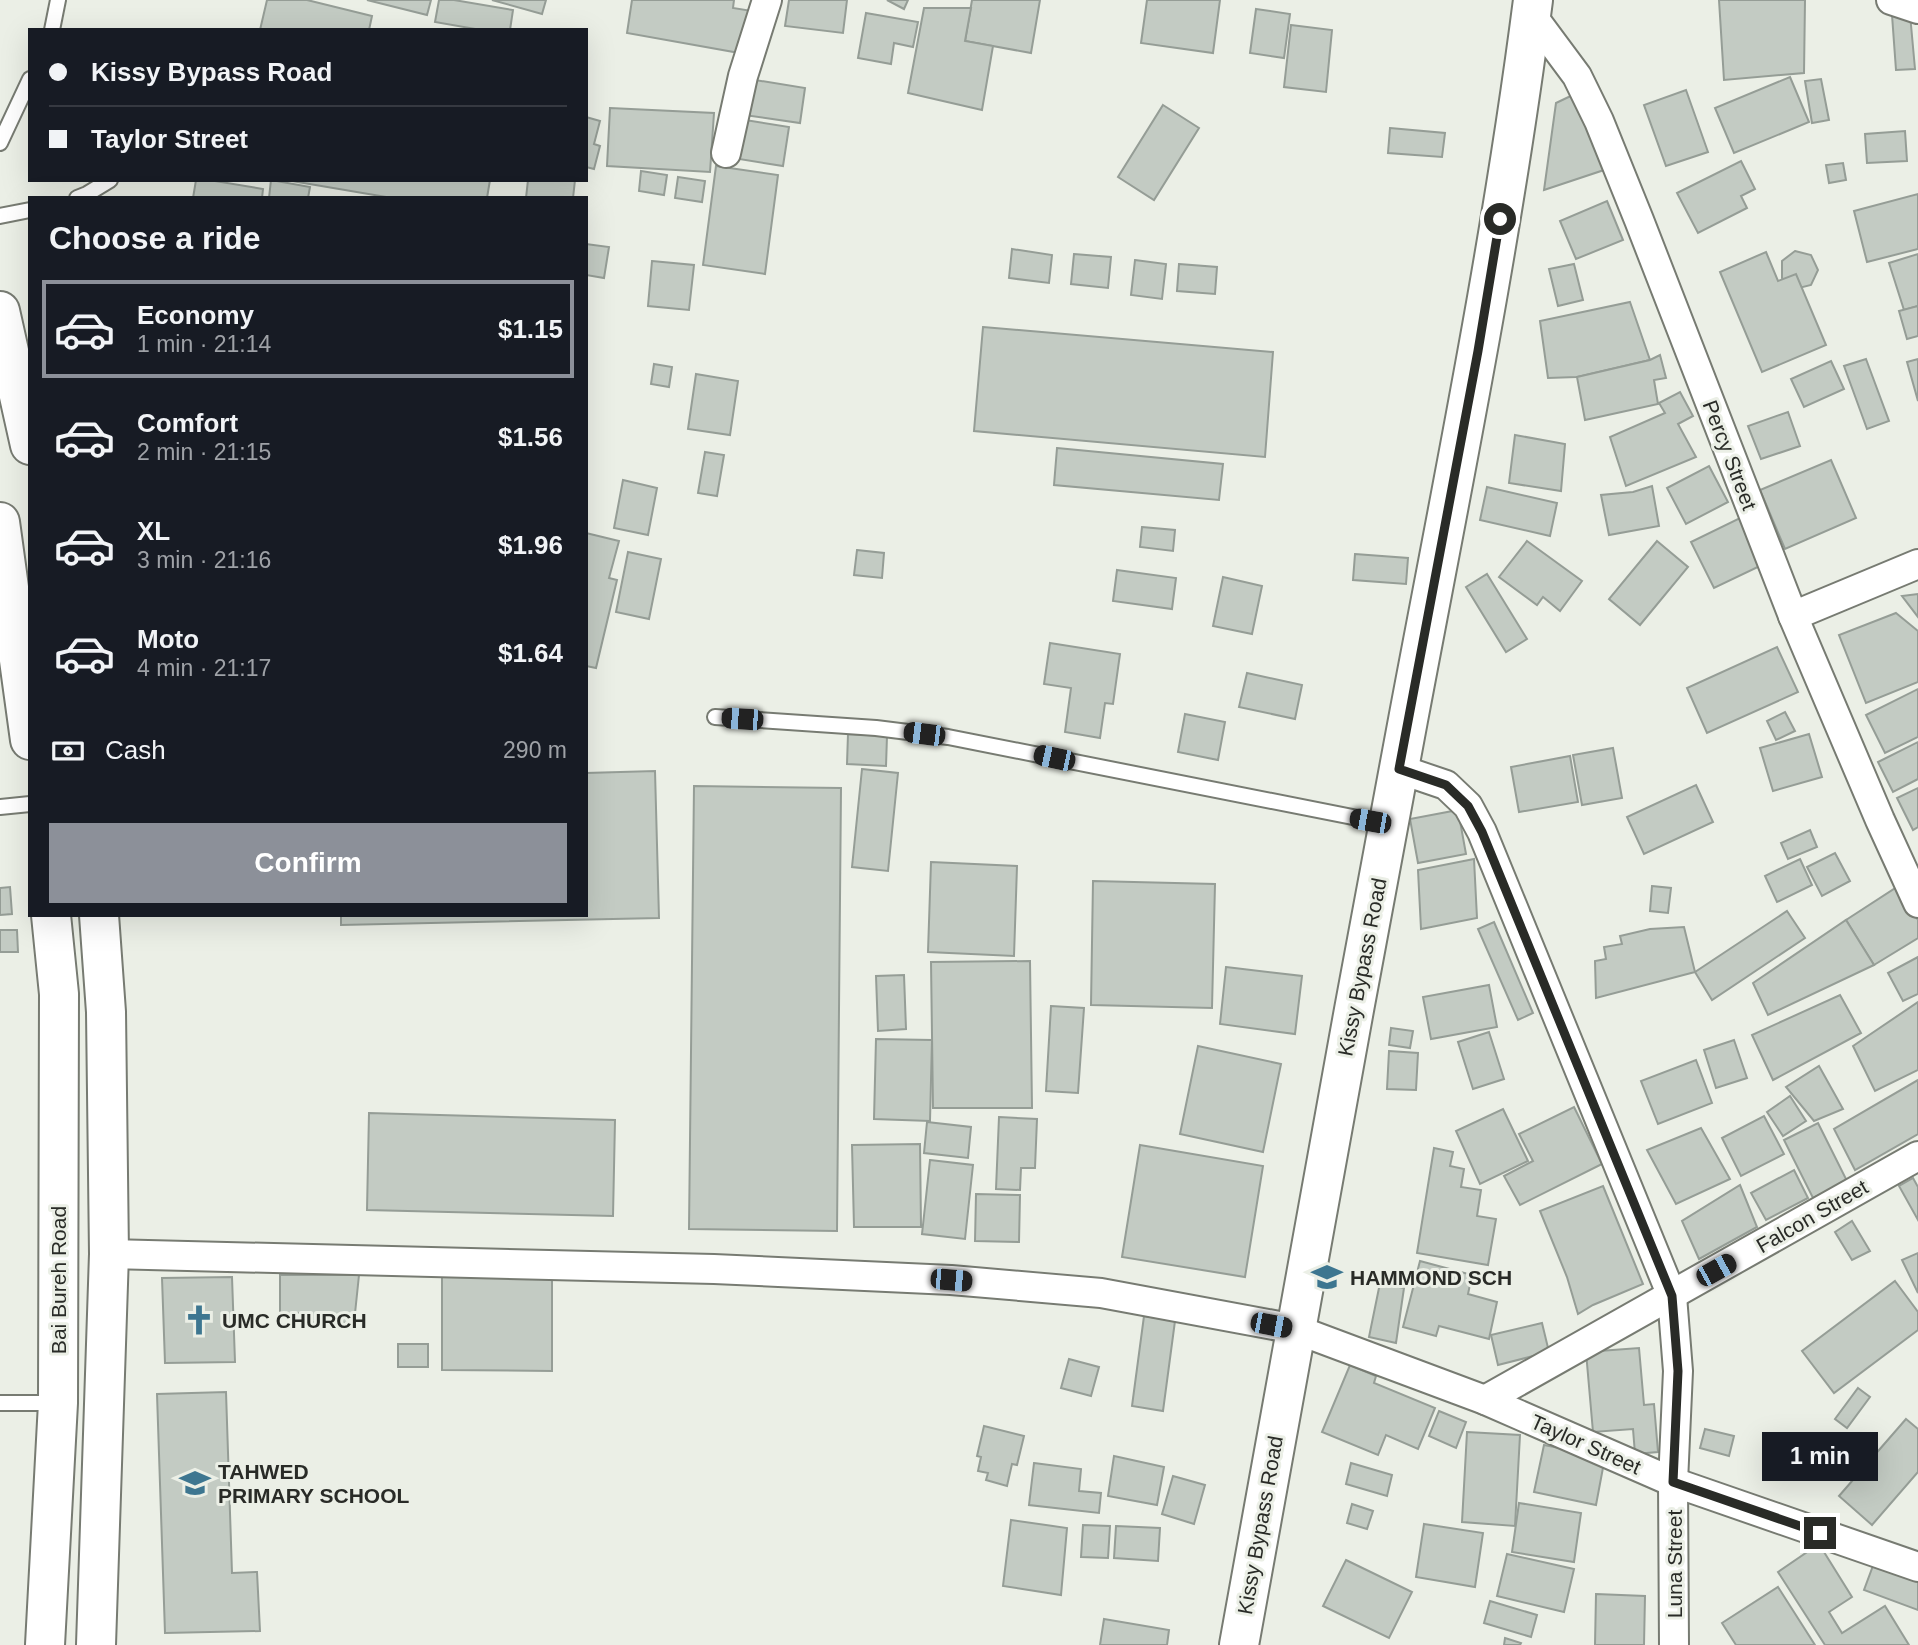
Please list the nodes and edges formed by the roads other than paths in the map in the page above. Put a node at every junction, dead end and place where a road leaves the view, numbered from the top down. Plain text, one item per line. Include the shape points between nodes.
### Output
1 (58, 0) edge
2 (766, 0) edge
3 (1891, 0) edge
4 (1532, 7) edge
5 (1918, 9) edge
6 (52, 28) edge
7 (28, 83) edge
8 (0, 144) edge
9 (726, 153) dead end
10 (107, 182) edge
11 (82, 196) edge
12 (28, 210) edge
13 (0, 216) edge
14 (0, 311) edge
15 (28, 432) edge
16 (0, 522) edge
17 (1918, 564) edge
18 (1793, 616) junction
19 (715, 717) dead end
20 (28, 725) edge
21 (1399, 769) junction
22 (28, 804) edge
23 (0, 807) edge
24 (1389, 824) junction
25 (1918, 902) edge
26 (51, 917) edge
27 (99, 917) edge
28 (1918, 1156) edge
29 (109, 1254) junction
30 (1672, 1296) junction
31 (1295, 1329) junction
32 (1485, 1400) junction
33 (0, 1402) edge
34 (58, 1404) junction
35 (1673, 1482) junction
36 (1918, 1567) edge
37 (45, 1645) edge
38 (96, 1645) edge
39 (1239, 1645) edge
40 (1674, 1645) edge

1 - 6 lane
2 - 9 street
3 - 5 street
4 - 18 street, Percy Street via 1577,76 1599,121
4 - 21 main road, Kissy Bypass Road via 1478,351
7 - 8 lane
10 - 11 lane
12 - 13 lane
14 - 15 main road via 15,350
16 - 20 main road
17 - 18 street
18 - 25 street, Percy Street
19 - 24 lane via 948,737
21 - 24 main road, Kissy Bypass Road
21 - 30 street, Luna Street via 1446,785 1468,806 1482,832
22 - 23 lane
24 - 31 main road, Kissy Bypass Road
26 - 34 main road, Bai Bureh Road via 59,994
27 - 29 main road via 106,1012
28 - 30 street, Falcon Street
29 - 31 street, Taylor Street via 714,1269 951,1280 1101,1293
29 - 38 main road
30 - 32 street, Falcon Street
30 - 35 street, Luna Street via 1678,1371
31 - 32 street, Taylor Street
31 - 39 main road, Kissy Bypass Road
32 - 35 street, Taylor Street
33 - 34 lane
34 - 37 main road, Bai Bureh Road
35 - 36 street, Taylor Street
35 - 40 street, Luna Street

